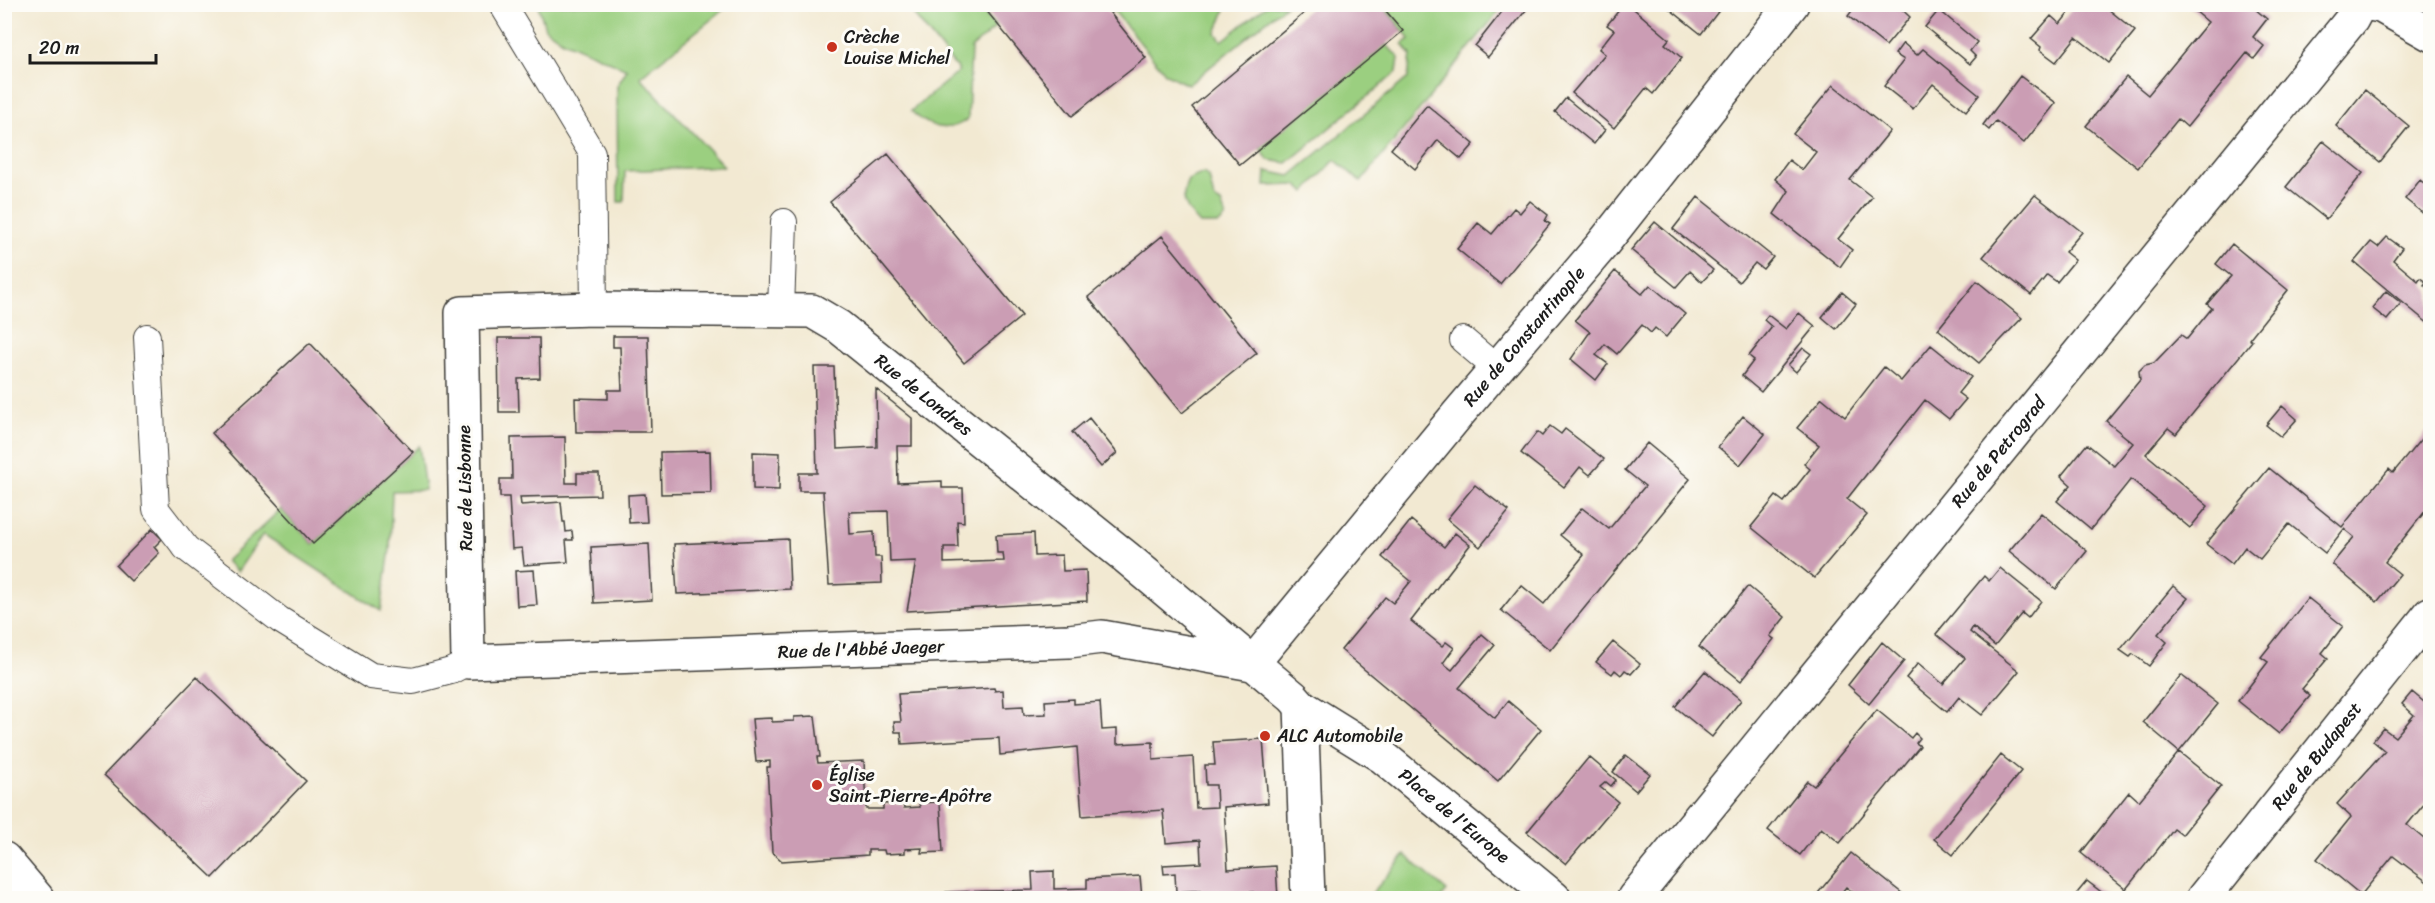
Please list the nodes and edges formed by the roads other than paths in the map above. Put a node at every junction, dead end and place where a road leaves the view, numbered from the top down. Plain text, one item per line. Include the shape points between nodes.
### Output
1 (502, 4) edge
2 (1792, 4) edge
3 (2360, 4) edge
4 (2368, 4) edge
5 (2430, 34) edge
6 (784, 222) dead end
7 (594, 309) junction
8 (781, 310) junction
9 (462, 313) joint
10 (147, 337) dead end
11 (1463, 340) dead end
12 (1496, 368) junction
13 (2430, 614) edge
14 (468, 662) junction
15 (1252, 664) junction
16 (1301, 706) junction
17 (4, 859) edge
18 (37, 898) edge
19 (1308, 898) edge
20 (1554, 898) edge
21 (1634, 898) edge
22 (2203, 898) edge

1 - 7 lane via 592,153
2 - 12 street, Rue de Constantinople via 1602,245
3 - 21 street, Rue de Petrograd via 2352,19
4 - 5 street via 2381,6
6 - 8 lane
7 - 8 street, Rue de Londres
7 - 9 street, Rue de Londres
8 - 15 street, Rue de Londres via 812,311 839,327 1127,558
9 - 14 street, Rue de Lisbonne
10 - 14 lane via 156,509 186,548 280,620 371,676 413,681
11 - 12 lane
12 - 15 street, Rue de Constantinople
13 - 22 street, Rue de Budapest
14 - 15 street, Rue de l'Abbé Jaeger via 1102,637
15 - 16 street, Rue de Londres
16 - 19 street
16 - 20 street, Place de l'Europe via 1383,757
17 - 18 street

